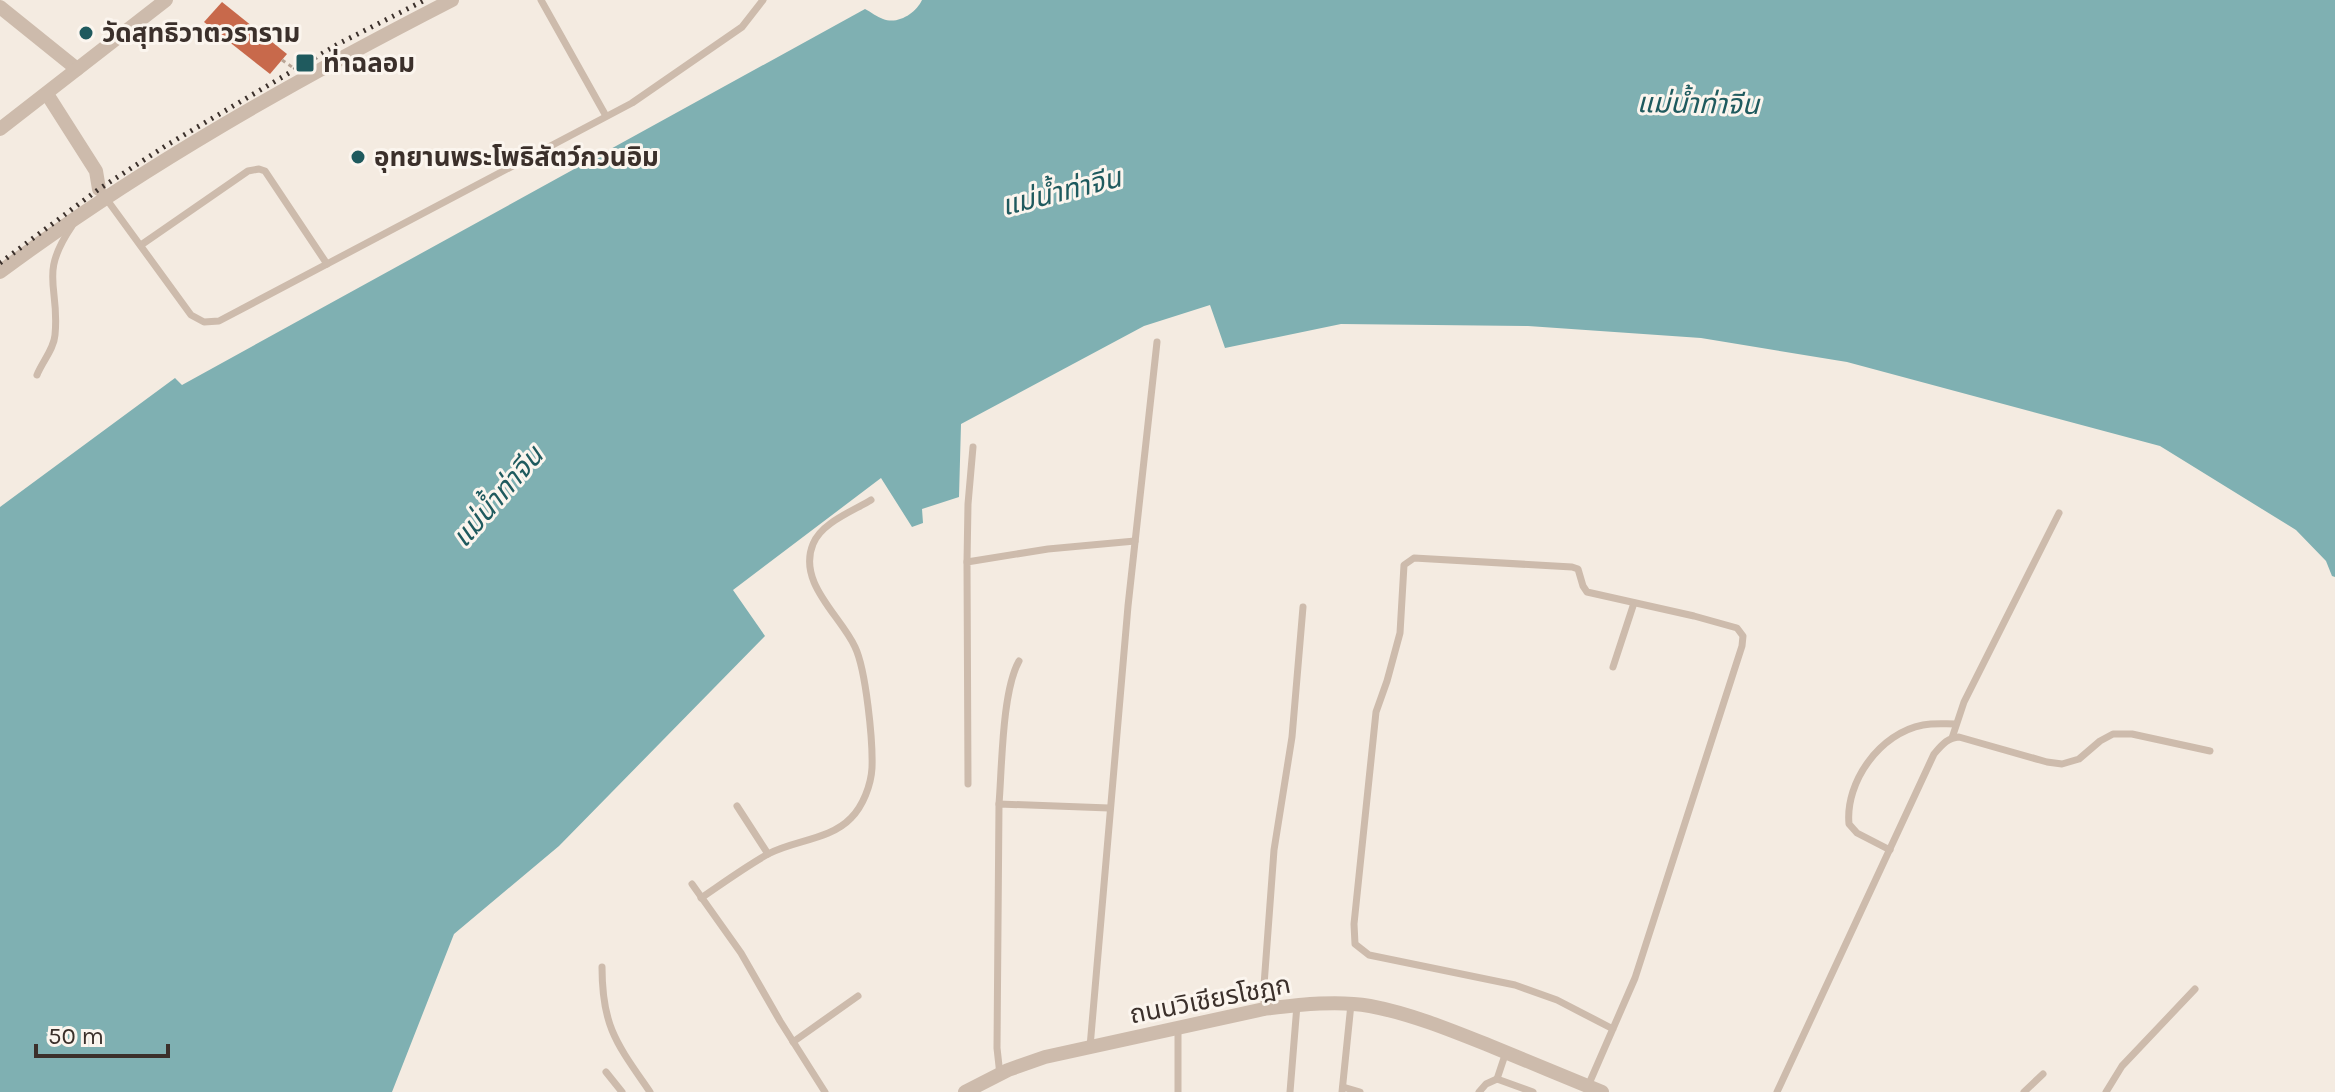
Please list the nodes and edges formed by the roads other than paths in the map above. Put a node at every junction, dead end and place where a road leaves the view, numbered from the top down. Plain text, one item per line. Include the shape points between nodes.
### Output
1 (166, 0) edge
2 (452, 0) edge
3 (541, 0) edge
4 (763, 0) edge
5 (0, 7) edge
6 (77, 69) junction
7 (47, 94) junction
8 (606, 116) junction
9 (0, 129) edge
10 (102, 193) junction
11 (80, 215) junction
12 (141, 245) junction
13 (327, 264) junction
14 (0, 272) edge
15 (1157, 342) dead end
16 (37, 375) dead end
17 (973, 447) dead end
18 (871, 500) dead end
19 (2059, 513) dead end
20 (1135, 541) junction
21 (967, 562) junction
22 (1634, 603) junction
23 (1303, 607) dead end
24 (1019, 661) dead end
25 (1613, 667) dead end
26 (1955, 724) junction
27 (1952, 738) junction
28 (2210, 751) dead end
29 (968, 784) dead end
30 (999, 804) junction
31 (737, 806) dead end
32 (1109, 808) junction
33 (1890, 850) junction
34 (768, 854) junction
35 (692, 884) dead end
36 (701, 898) junction
37 (602, 967) dead end
38 (2195, 989) dead end
39 (858, 996) dead end
40 (1351, 1004) junction
41 (1297, 1005) junction
42 (1264, 1009) junction
43 (1178, 1028) junction
44 (1613, 1029) junction
45 (793, 1042) junction
46 (1090, 1047) junction
47 (1506, 1052) junction
48 (606, 1072) dead end
49 (2043, 1074) dead end
50 (1000, 1075) junction
51 (1497, 1079) junction
52 (1595, 1089) edge
53 (1342, 1090) edge
54 (622, 1092) edge
55 (650, 1092) edge
56 (825, 1092) edge
57 (965, 1092) edge
58 (1178, 1092) edge
59 (1290, 1092) edge
60 (1360, 1092) edge
61 (1479, 1092) edge
62 (1533, 1092) edge
63 (1777, 1092) edge
64 (2024, 1092) edge
65 (2106, 1092) edge

1 - 6 street
2 - 10 street
3 - 8 lane
4 - 8 lane via 742,27
5 - 6 street
6 - 7 street
7 - 9 street
7 - 10 street via 96,171
8 - 13 lane
10 - 11 street
10 - 12 lane
11 - 14 street
11 - 16 lane via 54,258 55,337
12 - 13 lane via 191,315 204,322 219,321
12 - 13 lane via 248,171 259,169
15 - 20 lane
17 - 21 lane
18 - 34 lane via 823,531 810,557 816,585 862,666 872,770 867,790 843,825
19 - 26 lane
20 - 21 lane
20 - 32 lane
21 - 29 lane
22 - 25 lane
22 - 44 lane via 1737,628 1743,636 1650,934
22 - 44 lane via 1587,592 1578,569 1563,565 1414,558 1404,565 1400,633 1376,712 1354,924 1355,944 1369,955 1515,985
23 - 42 lane via 1292,737 1274,850
24 - 30 lane via 1009,691
26 - 27 lane
26 - 33 lane via 1921,725 1903,732 1859,774 1849,824
27 - 28 lane via 2062,764 2079,759 2113,734
27 - 33 lane via 1934,754
30 - 32 lane
30 - 50 lane
31 - 34 lane
32 - 46 lane
33 - 63 lane
34 - 36 lane
35 - 36 lane
36 - 45 lane via 741,953
37 - 55 lane via 605,1016
38 - 65 lane via 2122,1066
39 - 45 lane
40 - 41 street, ถนนวิเชียรโชฎก
40 - 47 street, ถนนวิเชียรโชฎก via 1406,1015
40 - 53 lane
41 - 42 street, ถนนวิเชียรโชฎก
41 - 59 lane
42 - 43 street, ถนนวิเชียรโชฎก
43 - 46 street, ถนนวิเชียรโชฎก
43 - 58 lane
44 - 52 lane
45 - 56 lane
46 - 50 street, ถนนวิเชียรโชฎก
47 - 51 lane
47 - 52 street, ถนนวิเชียรโชฎก
48 - 54 lane
49 - 64 lane
50 - 57 street, ถนนวิเชียรโชฎก
51 - 61 lane
51 - 62 lane
53 - 60 lane

